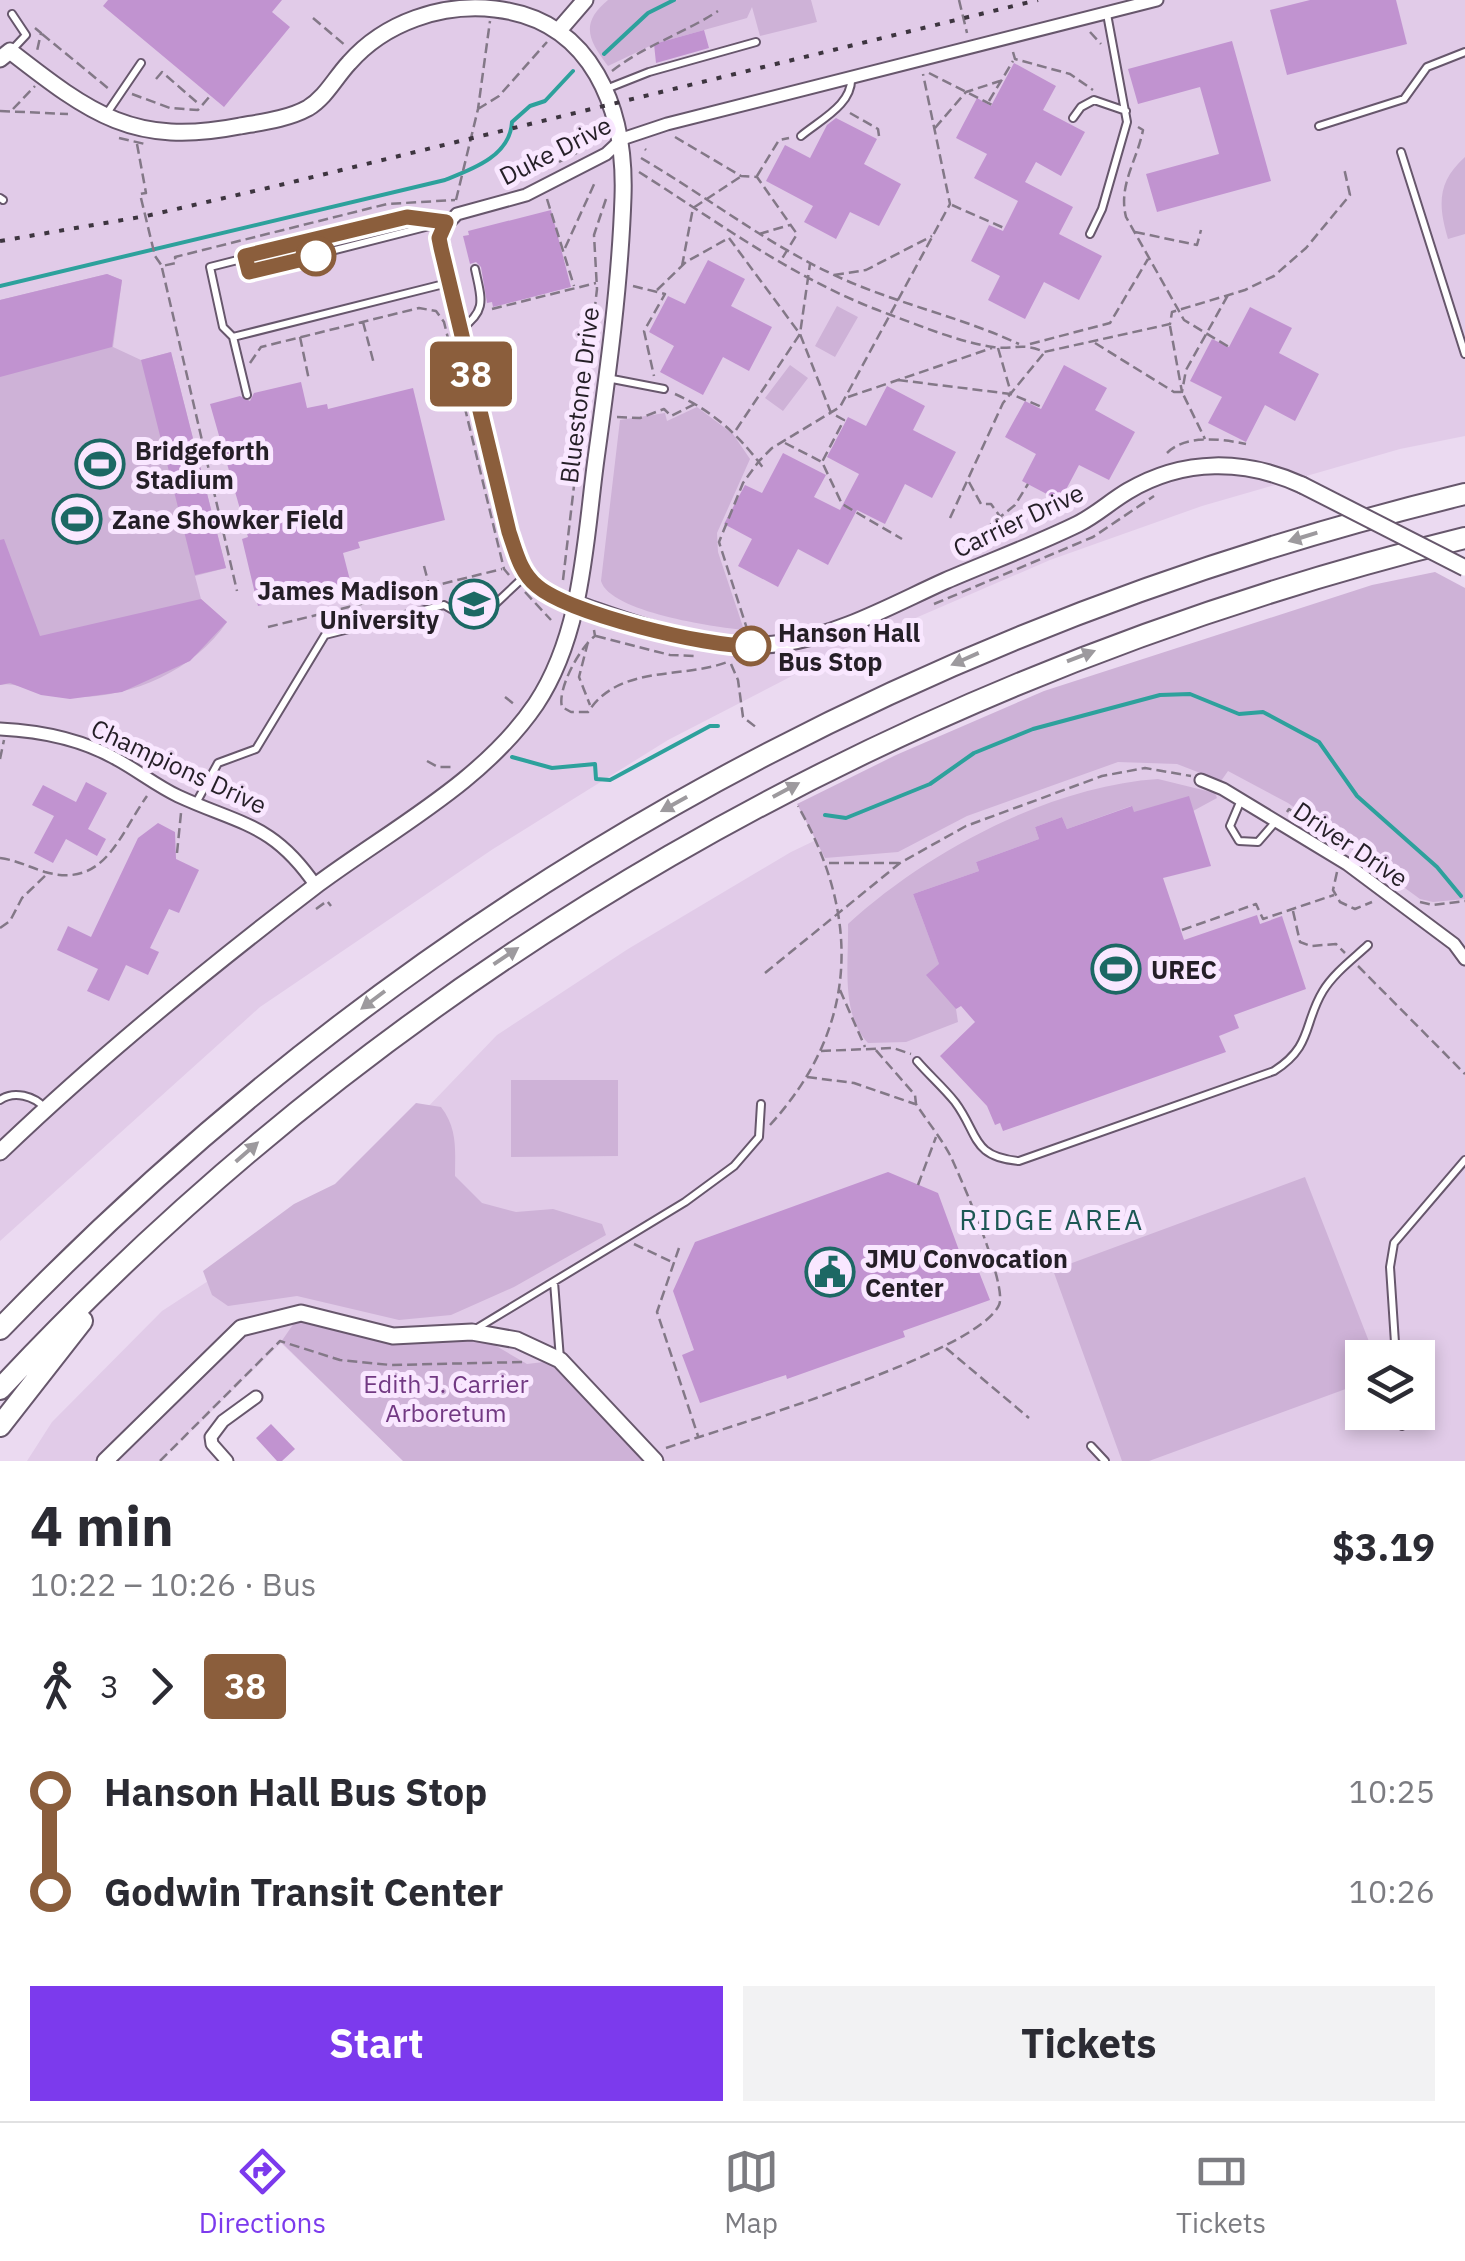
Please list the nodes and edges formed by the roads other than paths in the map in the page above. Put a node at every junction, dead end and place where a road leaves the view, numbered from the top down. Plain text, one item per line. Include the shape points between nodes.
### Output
1 (586, 0) edge
2 (1157, 0) edge
3 (1107, 12) junction
4 (12, 14) dead end
5 (560, 30) junction
6 (756, 42) dead end
7 (1465, 52) edge
8 (5, 55) edge
9 (142, 64) dead end
10 (851, 75) junction
11 (607, 82) junction
12 (1126, 111) junction
13 (104, 117) junction
14 (1073, 118) dead end
15 (1319, 126) dead end
16 (801, 136) road end
17 (622, 139) junction
18 (1401, 152) dead end
19 (446, 222) junction
20 (1090, 234) dead end
21 (245, 256) junction
22 (475, 270) dead end
23 (449, 283) junction
24 (460, 330) junction
25 (233, 338) junction
26 (1465, 354) edge
27 (607, 378) junction
28 (664, 389) dead end
29 (247, 395) dead end
30 (1465, 494) edge
31 (1465, 538) edge
32 (1465, 568) edge
33 (526, 575) junction
34 (577, 604) junction
35 (2, 734) edge
36 (1202, 780) road end
37 (1242, 799) junction
38 (196, 803) junction
39 (1277, 820) junction
40 (316, 886) junction
41 (1368, 945) dead end
42 (1465, 959) edge
43 (917, 1061) road end
44 (0, 1100) edge
45 (761, 1104) dead end
46 (46, 1108) junction
47 (0, 1152) edge
48 (1465, 1160) edge
49 (208, 1186) junction
50 (554, 1280) junction
51 (0, 1328) edge
52 (472, 1332) junction
53 (1395, 1340) edge
54 (560, 1360) junction
55 (0, 1389) edge
56 (256, 1398) dead end
57 (0, 1426) edge
58 (1091, 1446) dead end
59 (652, 1458) edge
60 (106, 1461) edge
61 (227, 1461) edge
62 (1105, 1461) edge

1 - 5 street
2 - 3 street, Duke Drive
3 - 10 street, Duke Drive
3 - 12 lane
4 - 8 lane via 26,35
5 - 11 street, Bluestone Drive
5 - 13 street, Bluestone Drive via 502,9 449,9 380,36 350,60 324,96 286,117 186,135
6 - 11 lane
7 - 15 lane via 1427,67 1404,99
8 - 13 street, Bluestone Drive
9 - 13 lane
10 - 16 lane via 840,107
10 - 17 street, Duke Drive
11 - 17 street, Bluestone Drive
12 - 14 lane via 1094,100
12 - 20 lane
17 - 19 street, Duke Drive via 526,195 462,211
17 - 27 street, Bluestone Drive via 621,270
18 - 26 lane
19 - 21 lane via 407,217
19 - 21 lane via 249,272
19 - 23 street via 439,238
21 - 25 lane via 210,267 223,327
22 - 24 lane via 481,306
23 - 24 street
23 - 25 lane
24 - 33 street via 509,532
25 - 29 lane
27 - 28 lane
27 - 34 street, Bluestone Drive
30 -> 51 highway via 1266,548 1046,625 855,708 674,804 512,903 330,1032 111,1218
49 -> 31 highway via 386,1042 499,961 801,782 978,698 1144,632
32 - 34 street, Carrier Drive, bridge via 1277,474 1203,466 1163,475 1073,526 845,624 782,644 691,641
33 - 34 street via 544,592
33 - 38 lane via 475,622 444,605 326,634 256,749 218,763
34 - 40 street, Bluestone Drive via 547,684 528,714 462,782
35 - 38 street, Champions Drive via 53,735 90,747
36 - 37 street, Driver Drive
37 - 39 street, Driver Drive
37 - 39 lane via 1230,826 1240,842 1258,842
38 - 40 street, Champions Drive via 267,833
39 - 42 street, Driver Drive via 1347,864
40 - 46 street, Bluestone Drive via 158,1009
41 - 43 lane via 1329,982 1306,1039 1274,1071 1020,1161 978,1145 952,1098
44 - 46 lane via 31,1097
45 - 50 lane via 759,1137 734,1166
46 - 47 street, Bluestone Drive
48 - 53 lane via 1394,1243
49 - 55 highway
49 - 57 highway via 76,1327
50 - 52 lane
50 - 54 lane
52 - 54 street via 517,1340
52 - 60 street via 393,1336 300,1314 242,1328
54 - 59 street
56 - 61 street via 211,1437
58 - 62 lane

